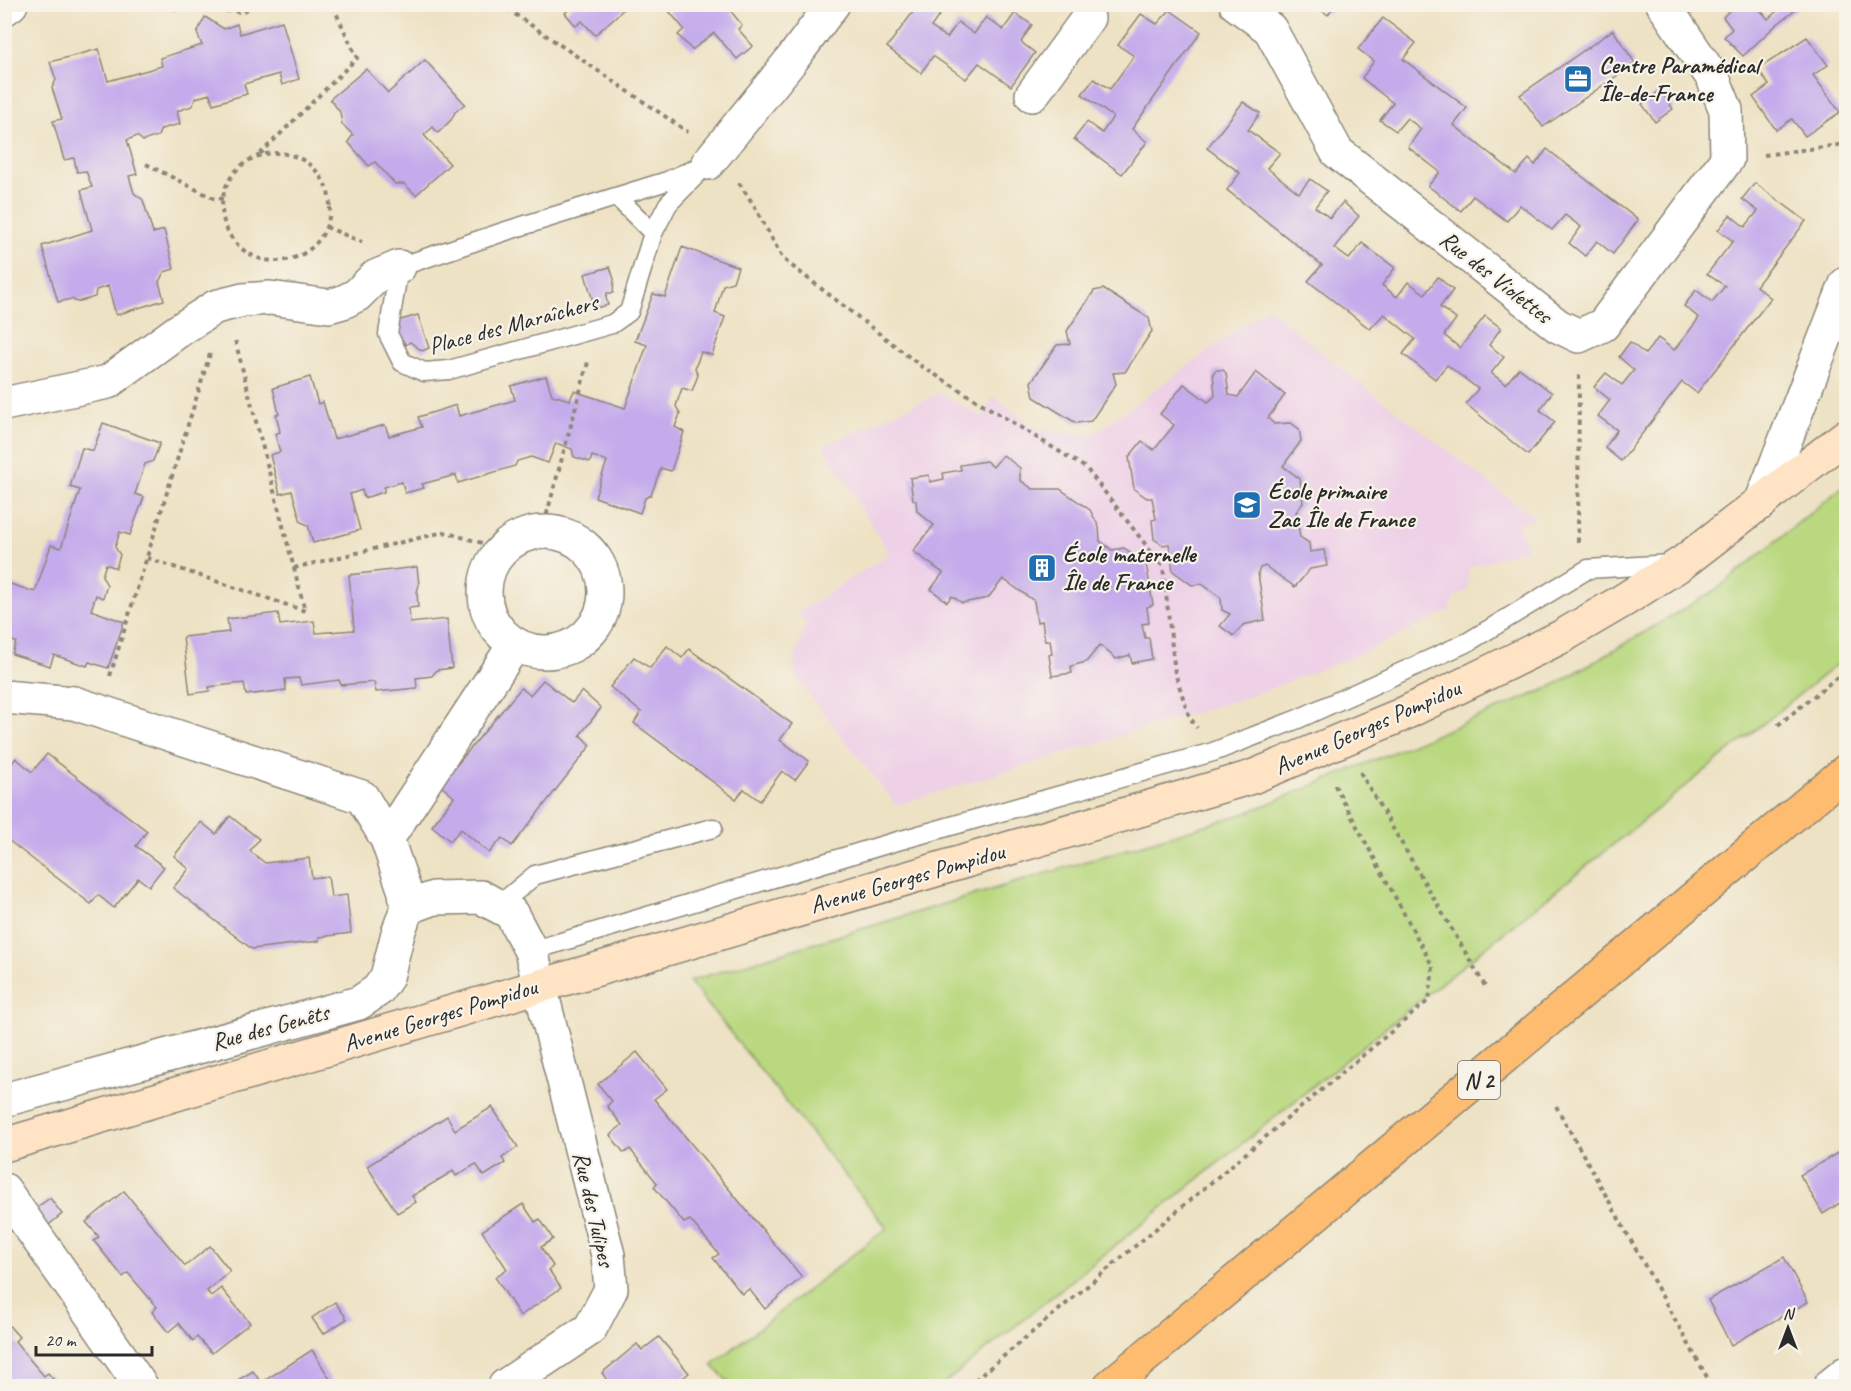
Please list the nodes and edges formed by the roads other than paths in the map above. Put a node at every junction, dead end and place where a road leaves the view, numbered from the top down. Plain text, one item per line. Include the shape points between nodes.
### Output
1 (11, 4) edge
2 (833, 4) edge
3 (1236, 4) edge
4 (1663, 4) edge
5 (4, 9) edge
6 (1086, 9) edge
7 (1032, 95) dead end
8 (713, 158) junction
9 (617, 197) junction
10 (653, 232) junction
11 (399, 267) junction
12 (1846, 284) edge
13 (1840, 330) edge
14 (4, 404) edge
15 (1846, 436) edge
16 (1761, 503) junction
17 (1682, 563) junction
18 (515, 644) junction
19 (4, 697) edge
20 (1846, 771) edge
21 (713, 828) dead end
22 (387, 839) junction
23 (498, 906) junction
24 (406, 908) junction
25 (531, 951) junction
26 (540, 986) junction
27 (4, 1100) edge
28 (4, 1145) edge
29 (4, 1190) edge
30 (1846, 1373) edge
31 (141, 1386) edge
32 (505, 1386) edge
33 (1110, 1386) edge
34 (1830, 1386) edge

1 - 5 street
2 - 8 street
3 - 4 street, Rue des Violettes via 1270,29 1337,152 1558,326 1579,336 1603,325 1727,159 1726,110 1713,78
6 - 7 street
8 - 9 lane via 667,181
8 - 10 lane, Place des Maraîchers via 668,204
9 - 10 lane
9 - 11 lane
10 - 11 lane, Place des Maraîchers via 629,312 612,324 450,370 424,372 402,362 388,334
11 - 14 street via 375,277 357,295 329,306 270,298 215,307 108,382
12 - 13 street
13 - 16 street
15 - 16 main road, Avenue Georges Pompidou
16 - 17 main road, Avenue Georges Pompidou
17 - 25 lane via 1588,569 1468,642 1298,719 1213,752
17 - 26 main road, Avenue Georges Pompidou via 1561,637 1399,716 1252,777
18 - 18 street via 534,651 555,651 574,645 590,633 601,616 605,596 603,576 595,558 581,543 562,534 528,534 503,549 492,564 485,600 490,617
18 - 22 street
19 - 22 street, Rue des Genêts via 74,703 362,797
20 - 33 main road, N 2
21 - 23 lane via 535,875
22 - 24 street, Rue des Genêts via 405,892
23 - 24 street via 481,897 434,898
23 - 25 street, Rue des Tulipes via 511,913
24 - 27 street, Rue des Genêts via 387,977 378,990 359,1003
25 - 26 street, Rue des Tulipes
26 - 28 main road, Avenue Georges Pompidou
26 - 32 street, Rue des Tulipes via 608,1256 611,1289 590,1329
29 - 31 street
30 - 34 street

